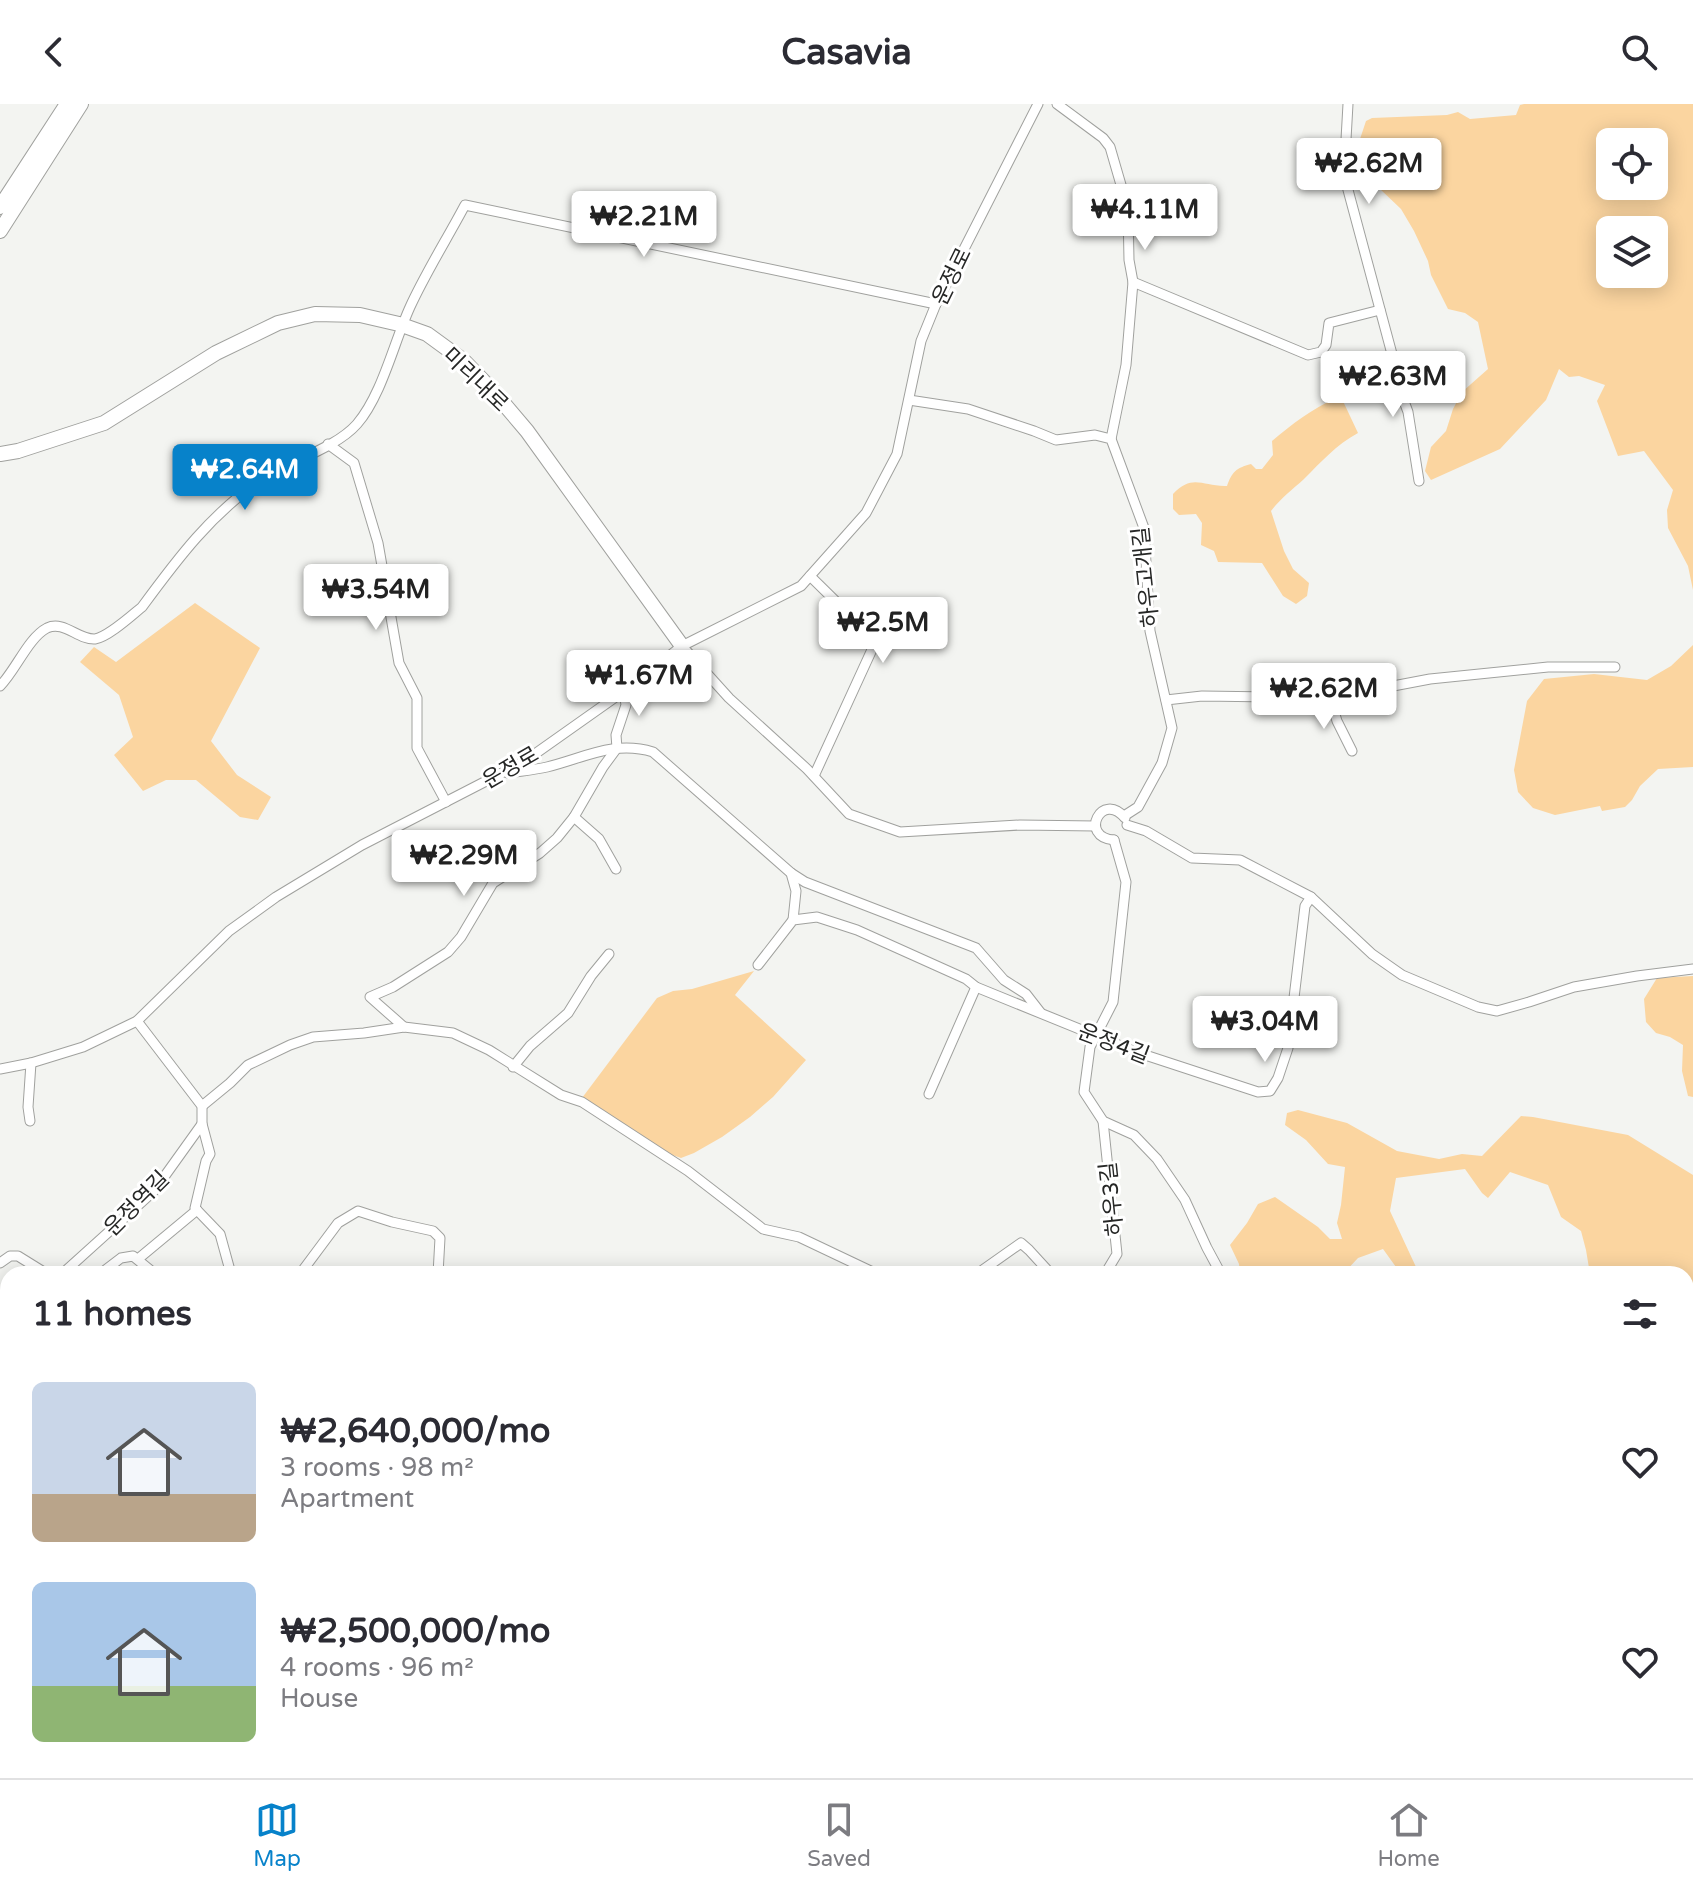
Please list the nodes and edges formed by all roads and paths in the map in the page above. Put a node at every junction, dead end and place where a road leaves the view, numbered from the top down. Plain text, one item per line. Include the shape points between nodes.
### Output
1 (1038, 104) edge
2 (1057, 104) edge
3 (1348, 104) edge
4 (77, 105) edge
5 (0, 207) edge
6 (0, 231) edge
7 (1133, 282) junction
8 (936, 304) junction
9 (1380, 310) junction
10 (403, 325) junction
11 (909, 400) junction
12 (1111, 439) junction
13 (328, 444) junction
14 (0, 454) edge
15 (1419, 481) dead end
16 (810, 576) junction
17 (682, 646) junction
18 (1615, 667) dead end
19 (0, 686) edge
20 (624, 691) junction
21 (1330, 698) junction
22 (1166, 700) junction
23 (617, 748) junction
24 (1352, 751) dead end
25 (499, 775) junction
26 (814, 776) junction
27 (446, 802) junction
28 (574, 817) junction
29 (1125, 821) junction
30 (1095, 826) junction
31 (1114, 840) junction
32 (616, 869) dead end
33 (791, 873) junction
34 (1311, 897) junction
35 (793, 920) junction
36 (609, 954) dead end
37 (758, 965) dead end
38 (1693, 969) edge
39 (976, 987) junction
40 (1042, 1015) junction
41 (137, 1021) junction
42 (404, 1027) junction
43 (1095, 1037) junction
44 (31, 1063) junction
45 (513, 1066) junction
46 (0, 1069) edge
47 (929, 1094) dead end
48 (202, 1106) junction
49 (30, 1121) dead end
50 (1103, 1121) junction
51 (202, 1124) junction
52 (197, 1210) junction
53 (138, 1259) junction
54 (0, 1263) edge
55 (34, 1266) edge
56 (71, 1266) edge
57 (110, 1266) edge
58 (146, 1266) edge
59 (229, 1266) edge
60 (306, 1266) edge
61 (438, 1266) edge
62 (860, 1266) edge
63 (988, 1266) edge
64 (1044, 1266) edge
65 (1110, 1266) edge
66 (1217, 1266) edge

1 - 8 street, 운정로
2 - 7 street via 1110,147 1128,209
3 - 9 street via 1344,175
4 - 5 street
4 - 6 street
7 - 9 street via 1308,355 1326,345 1329,323
7 - 12 street via 1126,365
8 - 10 street via 465,205
8 - 11 street, 운정로 via 921,341
9 - 15 street via 1408,412
10 - 13 street via 365,412 347,433
10 - 14 street, 미리내로 via 360,315 315,314 278,323 216,353 104,423
10 - 17 street, 미리내로 via 452,352 493,391
11 - 12 street via 968,409 1056,440 1095,435
11 - 16 street, 운정로 via 897,454 866,513
12 - 22 street, 하우고개길 via 1144,528 1150,631
13 - 19 street via 264,478 224,507 130,618 98,638 52,626 39,633
13 - 27 street via 354,463 378,543 399,663 417,698 417,748
16 - 17 street, 운정로 via 801,586
16 - 26 street via 875,643
17 - 20 street, 운정로
17 - 26 street via 729,698
18 - 21 street via 1548,667 1430,679
20 - 23 street
20 - 25 street, 운정로
21 - 22 street
21 - 24 street
22 - 29 street, 하우고개길 via 1172,728 1162,763
23 - 25 street, 운정4길
23 - 28 street
23 - 33 street, 운정4길 via 653,752
25 - 27 street, 운정로
26 - 30 street via 849,814 900,832
27 - 41 street, 운정로 via 276,897 229,931
28 - 32 street via 599,839
28 - 42 street via 540,853 493,883 448,952 370,997
29 - 30 street via 1110,809 1097,817
29 - 31 street, 하우고개길
29 - 34 street via 1192,858 1240,860
30 - 31 street via 1099,834
31 - 43 street via 1126,882 1113,1002
33 - 35 street via 796,891
33 - 40 street, 운정4길 via 976,948
34 - 38 street via 1402,975 1497,1011 1574,987
34 - 43 street, 운정4길 via 1305,906 1288,1048 1270,1091 1258,1092
35 - 37 street
35 - 39 street, 운정4길 via 817,917 857,930
36 - 45 street via 568,1013
39 - 40 street, 운정4길
39 - 47 street
40 - 43 street, 운정4길
41 - 44 street, 운정로 via 83,1047
41 - 48 street
42 - 45 street via 453,1033
42 - 48 street via 313,1037 290,1045 248,1065
43 - 50 street via 1084,1092
44 - 46 street, 운정로
44 - 49 street
45 - 62 street via 582,1102 688,1171 763,1229 799,1237
48 - 51 street
50 - 65 street, 하우3길 via 1117,1254
50 - 66 street via 1134,1135 1157,1159 1185,1200
51 - 52 street via 210,1154
51 - 56 street, 운정역길 via 154,1191
52 - 53 street
52 - 59 street via 220,1234
53 - 57 street, 운정역길 via 121,1258
53 - 58 street
54 - 55 street via 18,1256
60 - 61 street via 338,1223 358,1211 433,1231 440,1238
63 - 64 street via 1021,1243

